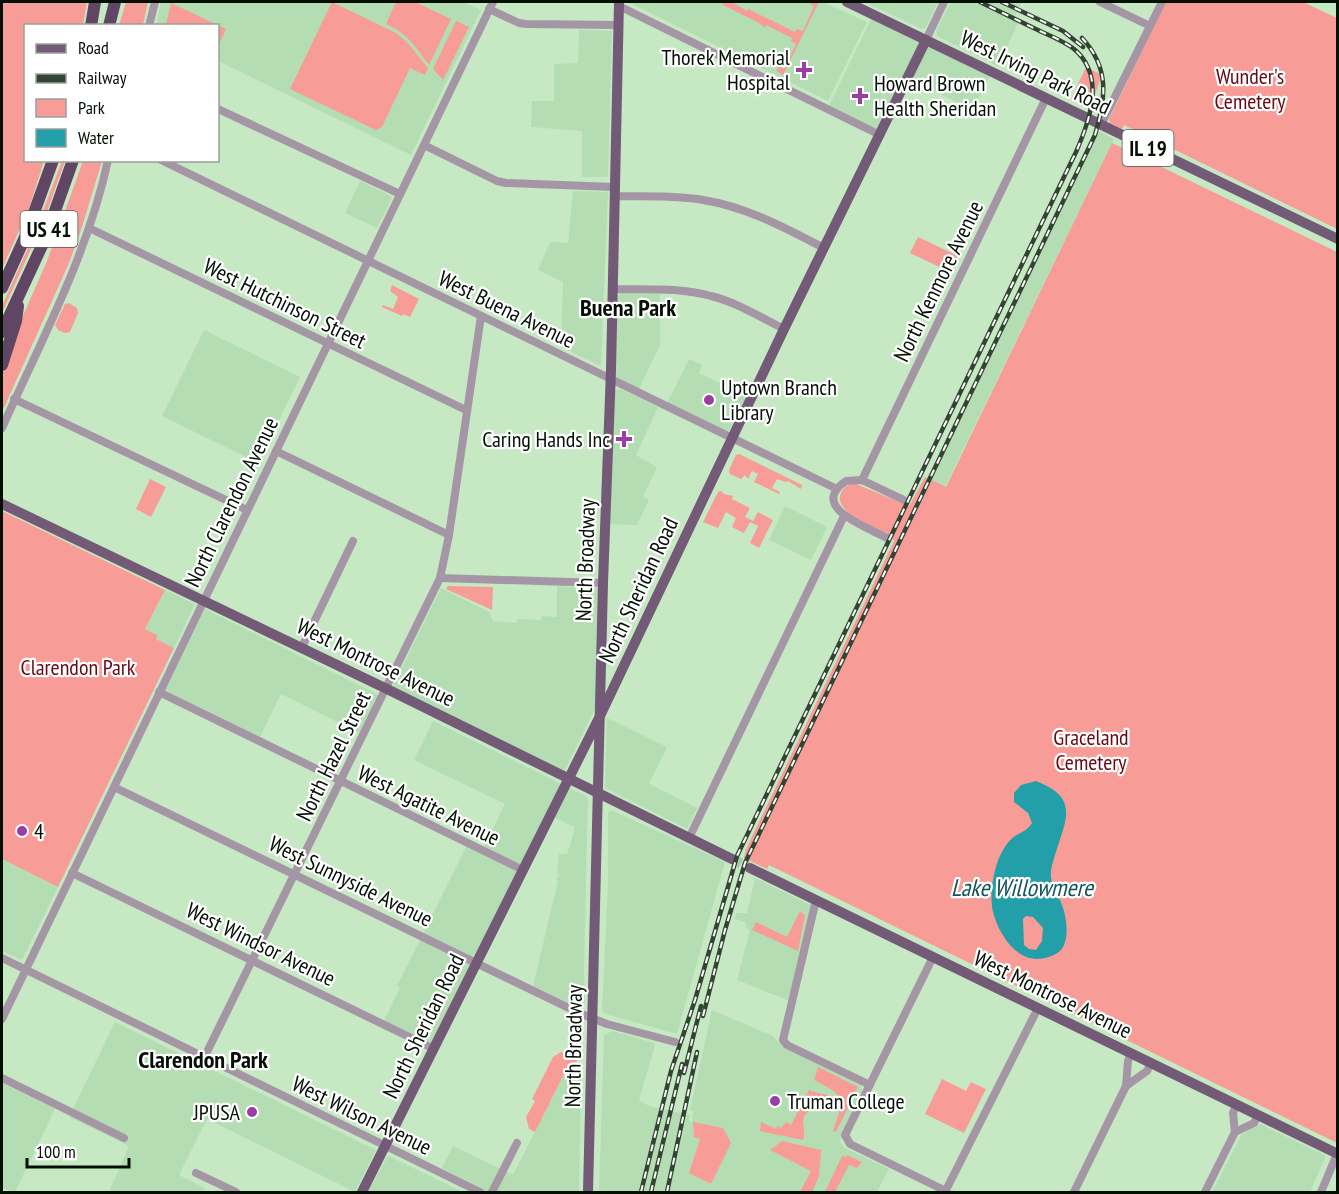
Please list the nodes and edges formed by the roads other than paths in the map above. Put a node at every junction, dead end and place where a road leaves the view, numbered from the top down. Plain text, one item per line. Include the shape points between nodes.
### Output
1 (95, 2) edge
2 (115, 2) edge
3 (154, 2) edge
4 (847, 2) edge
5 (944, 2) edge
6 (1100, 2) edge
7 (1162, 2) edge
8 (619, 4) edge
9 (491, 5) edge
10 (91, 24) edge
11 (110, 24) edge
12 (149, 24) edge
13 (618, 25) junction
14 (1150, 26) junction
15 (926, 40) junction
16 (1046, 98) junction
17 (219, 109) edge
18 (1101, 125) junction
19 (880, 135) junction
20 (424, 145) junction
21 (52, 162) edge
22 (72, 162) edge
23 (107, 162) edge
24 (165, 162) edge
25 (614, 191) junction
26 (400, 194) junction
27 (89, 228) junction
28 (1338, 240) edge
29 (824, 248) junction
30 (368, 261) junction
31 (2, 288) edge
32 (612, 289) junction
33 (18, 296) junction
34 (481, 316) junction
35 (784, 329) junction
36 (2, 332) edge
37 (328, 343) junction
38 (2, 365) edge
39 (611, 379) junction
40 (14, 399) junction
41 (466, 410) junction
42 (2, 428) edge
43 (732, 438) junction
44 (276, 451) junction
45 (862, 480) junction
46 (837, 489) junction
47 (904, 500) dead end
48 (2, 504) edge
49 (247, 510) junction
50 (844, 516) junction
51 (449, 535) junction
52 (887, 538) dead end
53 (353, 541) dead end
54 (440, 578) junction
55 (603, 583) junction
56 (203, 601) junction
57 (302, 647) junction
58 (387, 689) junction
59 (159, 692) junction
60 (600, 716) junction
61 (568, 778) junction
62 (341, 782) junction
63 (114, 787) junction
64 (599, 793) junction
65 (689, 838) junction
66 (732, 859) tunnel mouth
67 (750, 868) tunnel mouth
68 (522, 870) junction
69 (72, 873) junction
70 (295, 873) junction
71 (816, 900) junction
72 (933, 957) junction
73 (2, 958) edge
74 (252, 960) junction
75 (477, 962) junction
76 (25, 970) junction
77 (1038, 1008) junction
78 (592, 1018) junction
79 (2, 1019) edge
80 (675, 1042) dead end
81 (434, 1048) junction
82 (1131, 1054) junction
83 (204, 1058) junction
84 (1151, 1063) junction
85 (2, 1078) edge
86 (870, 1085) junction
87 (1126, 1086) junction
88 (1236, 1105) junction
89 (1258, 1115) junction
90 (1235, 1132) junction
91 (124, 1138) dead end
92 (517, 1143) dead end
93 (385, 1146) junction
94 (1337, 1154) edge
95 (196, 1173) dead end
96 (236, 1192) edge
97 (362, 1192) edge
98 (480, 1192) edge
99 (492, 1192) edge
100 (588, 1192) edge
101 (946, 1192) edge
102 (1074, 1192) edge
103 (1205, 1192) edge
104 (1321, 1192) edge

1 - 10 highway
2 - 11 highway
3 - 12 street
4 - 15 main road, West Irving Park Road / IL 19
5 - 15 street, North Sheridan Road
6 - 14 street
7 - 14 street
8 - 13 main road, North Broadway
8 - 19 street
9 - 13 street via 519,23
9 - 20 street, North Clarendon Avenue
13 - 25 main road, North Broadway
14 - 18 street
15 - 16 main road, West Irving Park Road / IL 19
15 - 19 main road, North Sheridan Road
16 - 18 main road, West Irving Park Road / IL 19
16 - 45 street, North Kenmore Avenue
17 - 26 street
18 - 28 main road, West Irving Park Road / IL 19
19 - 29 main road, North Sheridan Road
20 - 25 street via 497,181
20 - 26 street, North Clarendon Avenue
21 - 31 highway, US 41
22 - 33 highway, US 41 via 45,239
23 - 27 street
24 - 30 street, West Buena Avenue
25 - 29 street via 729,205
25 - 32 main road, North Broadway
26 - 30 street, North Clarendon Avenue
27 - 37 street, West Hutchinson Street
27 - 40 street
29 - 35 main road, North Sheridan Road
30 - 34 street, West Buena Avenue
30 - 37 street, North Clarendon Avenue
32 - 35 street via 710,295
32 - 39 main road, North Broadway
33 - 36 highway, US 41
33 - 38 highway via 16,321
34 - 39 street, West Buena Avenue
34 - 41 street, North Hazel Street
35 - 43 main road, North Sheridan Road
37 - 41 street, West Hutchinson Street
37 - 44 street, North Clarendon Avenue
39 - 43 street, West Buena Avenue
39 - 55 main road, North Broadway
40 - 42 street
40 - 49 street
41 - 51 street, North Hazel Street
43 - 46 street, West Buena Avenue
43 - 60 main road, North Sheridan Road
44 - 49 street, North Clarendon Avenue
44 - 51 street
45 - 46 street via 846,481
45 - 47 street
46 - 50 street via 836,508
48 - 56 main road, West Montrose Avenue
49 - 56 street, North Clarendon Avenue
50 - 52 street
50 - 65 street
51 - 54 street, North Hazel Street
53 - 57 street
54 - 55 street
54 - 58 street, North Hazel Street
55 - 60 main road, North Broadway
56 - 57 main road, West Montrose Avenue
56 - 59 street, North Clarendon Avenue
57 - 58 main road, West Montrose Avenue
58 - 61 main road, West Montrose Avenue
58 - 62 street, North Hazel Street
59 - 62 street, West Agatite Avenue
59 - 63 street, North Clarendon Avenue
60 - 61 main road, North Sheridan Road
60 - 64 main road, North Broadway
61 - 64 main road, West Montrose Avenue
61 - 68 main road, North Sheridan Road
62 - 68 street, West Agatite Avenue
62 - 70 street, North Hazel Street
63 - 69 street, North Clarendon Avenue
63 - 70 street, West Sunnyside Avenue
64 - 65 main road, West Montrose Avenue
64 - 78 main road, North Broadway
65 - 66 main road, West Montrose Avenue
67 - 71 main road, West Montrose Avenue
68 - 75 main road, North Sheridan Road
69 - 74 street, West Windsor Avenue
69 - 76 street, North Clarendon Avenue
70 - 74 street, North Hazel Street
70 - 75 street, West Sunnyside Avenue
71 - 72 main road, West Montrose Avenue
71 - 86 street via 783,1041
72 - 77 main road, West Montrose Avenue
72 - 86 street
73 - 76 street, West Wilson Avenue
74 - 81 street, West Windsor Avenue
74 - 83 street, North Hazel Street
75 - 78 street, West Sunnyside Avenue
75 - 81 main road, North Sheridan Road
76 - 79 street, North Clarendon Avenue
76 - 83 street, West Wilson Avenue
77 - 82 main road, West Montrose Avenue
77 - 101 street
78 - 80 street, West Sunnyside Avenue
78 - 100 main road, North Broadway
81 - 93 main road, North Sheridan Road
82 - 84 main road, West Montrose Avenue
82 - 87 street
83 - 93 street, West Wilson Avenue
84 - 87 street via 1147,1071
84 - 88 main road, West Montrose Avenue
85 - 91 street
86 - 101 street via 845,1139
87 - 102 street
88 - 89 main road, West Montrose Avenue
88 - 90 street
89 - 90 street via 1254,1123
89 - 94 main road, West Montrose Avenue
90 - 103 street
92 - 99 street
93 - 97 main road, North Sheridan Road
93 - 98 street, West Wilson Avenue
94 - 104 street
95 - 96 street

